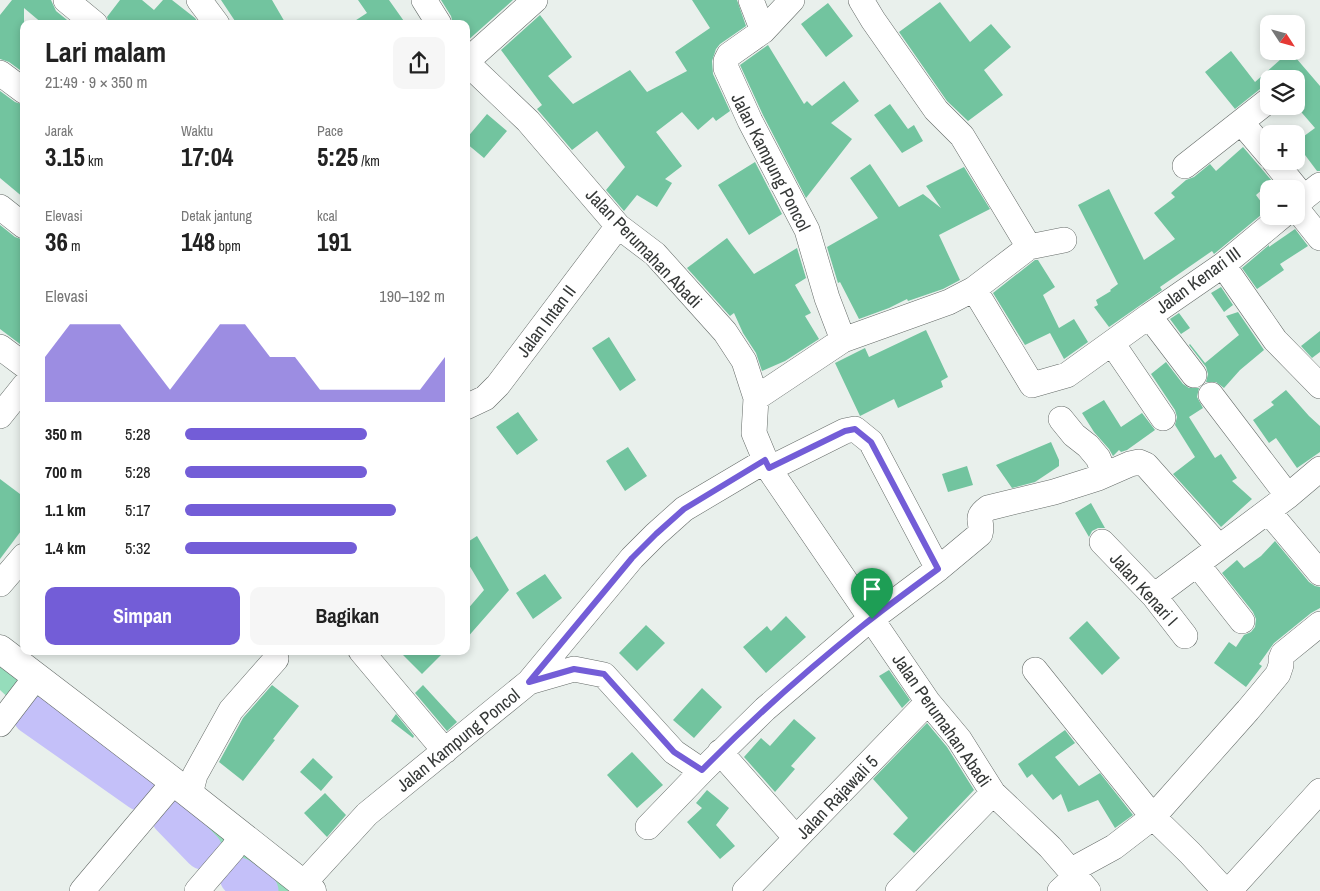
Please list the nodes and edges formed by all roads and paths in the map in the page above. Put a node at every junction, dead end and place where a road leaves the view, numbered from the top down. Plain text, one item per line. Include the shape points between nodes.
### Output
1 (66, 0) edge
2 (199, 0) edge
3 (424, 0) edge
4 (535, 0) edge
5 (751, 0) edge
6 (792, 0) edge
7 (861, 0) edge
8 (90, 20) edge
9 (214, 20) edge
10 (436, 20) edge
11 (763, 31) junction
12 (470, 58) edge
13 (470, 66) edge
14 (0, 73) edge
15 (20, 88) edge
16 (1260, 107) edge
17 (1242, 122) junction
18 (1260, 144) edge
19 (1185, 166) dead end
20 (1281, 170) edge
21 (1289, 180) edge
22 (1305, 201) edge
23 (0, 207) edge
24 (20, 223) edge
25 (1271, 225) edge
26 (618, 226) junction
27 (1320, 238) edge
28 (1064, 240) dead end
29 (1029, 247) junction
30 (1223, 265) junction
31 (974, 289) junction
32 (1149, 316) junction
33 (843, 340) junction
34 (1112, 343) junction
35 (0, 347) edge
36 (20, 362) edge
37 (1194, 375) dead end
38 (1320, 386) edge
39 (20, 391) edge
40 (1212, 395) dead end
41 (756, 398) junction
42 (470, 405) edge
43 (0, 416) edge
44 (1163, 418) dead end
45 (1062, 419) dead end
46 (767, 464) junction
47 (1320, 468) edge
48 (1101, 476) junction
49 (1288, 496) junction
50 (1268, 511) junction
51 (1102, 542) dead end
52 (1219, 547) junction
53 (20, 561) edge
54 (1197, 564) junction
55 (938, 569) junction
56 (1320, 573) edge
57 (0, 584) edge
58 (1154, 596) junction
59 (872, 619) junction
60 (1242, 621) dead end
61 (1320, 624) edge
62 (1186, 636) dead end
63 (0, 650) edge
64 (364, 655) edge
65 (276, 659) dead end
66 (1035, 670) dead end
67 (529, 682) junction
68 (30, 686) junction
69 (928, 702) junction
70 (0, 724) edge
71 (445, 751) junction
72 (720, 752) junction
73 (702, 770) junction
74 (177, 789) junction
75 (1320, 790) edge
76 (993, 793) junction
77 (1153, 817) junction
78 (648, 827) dead end
79 (796, 838) junction
80 (237, 842) junction
81 (1073, 882) edge
82 (203, 884) edge
83 (308, 888) edge
84 (82, 891) edge
85 (745, 891) edge
86 (898, 891) edge
87 (1225, 891) edge
88 (1229, 891) edge

1 - 8 street
2 - 9 street
3 - 10 street
4 - 12 street
5 - 11 street
6 - 11 street, Jalan Kampung Poncol
7 - 29 street via 936,110 962,136
11 - 33 street, Jalan Kampung Poncol via 729,55 725,64 727,73 807,230
13 - 26 street, Jalan Perumahan Abadi via 528,121
14 - 15 street
16 - 17 street
17 - 18 street
17 - 19 street
20 - 21 street
22 - 27 street
23 - 24 street
25 - 30 street, Jalan Kenari III
26 - 41 street, Jalan Perumahan Abadi via 655,254 725,332 744,361
26 - 42 street, Jalan Intan II via 498,385 485,398
28 - 29 street
29 - 31 street
30 - 32 street, Jalan Kenari III
30 - 38 street via 1275,340
31 - 33 street via 949,302
31 - 34 street via 1032,385 1067,374
32 - 34 street
32 - 37 street, Jalan Kenari III
33 - 41 street
34 - 44 street
35 - 36 street
39 - 43 street
40 - 49 street
41 - 46 street, Jalan Perumahan Abadi via 754,433
45 - 48 street via 1098,458
46 - 55 street via 855,429 871,442
46 - 59 street, Jalan Perumahan Abadi
46 - 67 street via 684,509 656,534 632,558
47 - 49 street
48 - 52 street via 1138,462 1146,465
48 - 55 street via 1054,492 988,508 981,513 980,534
49 - 50 street
50 - 52 street
50 - 56 street
51 - 58 street, Jalan Kenari I
52 - 54 street
53 - 57 street
54 - 58 street
54 - 60 street
55 - 59 street
58 - 62 street, Jalan Kenari I
59 - 69 street, Jalan Perumahan Abadi
59 - 72 street via 765,709
61 - 77 street via 1283,654 1278,674
63 - 68 street
64 - 71 street
65 - 74 street via 231,710 196,775
66 - 77 street
67 - 71 street, Jalan Kampung Poncol
67 - 73 street, Jalan Kampung Poncol via 574,669 604,674 674,752
68 - 70 street
68 - 74 street
69 - 76 street, Jalan Perumahan Abadi via 960,739
69 - 79 street, Jalan Rajawali 5
71 - 83 street, Jalan Kampung Poncol via 367,814
72 - 73 street
72 - 79 street
73 - 78 street
74 - 80 street
74 - 84 street via 150,812
75 - 88 street
76 - 81 street, Jalan Perumahan Abadi via 1050,847
76 - 86 street
77 - 81 street
77 - 87 street
79 - 85 street, Jalan Rajawali 5
80 - 82 street
80 - 83 street

